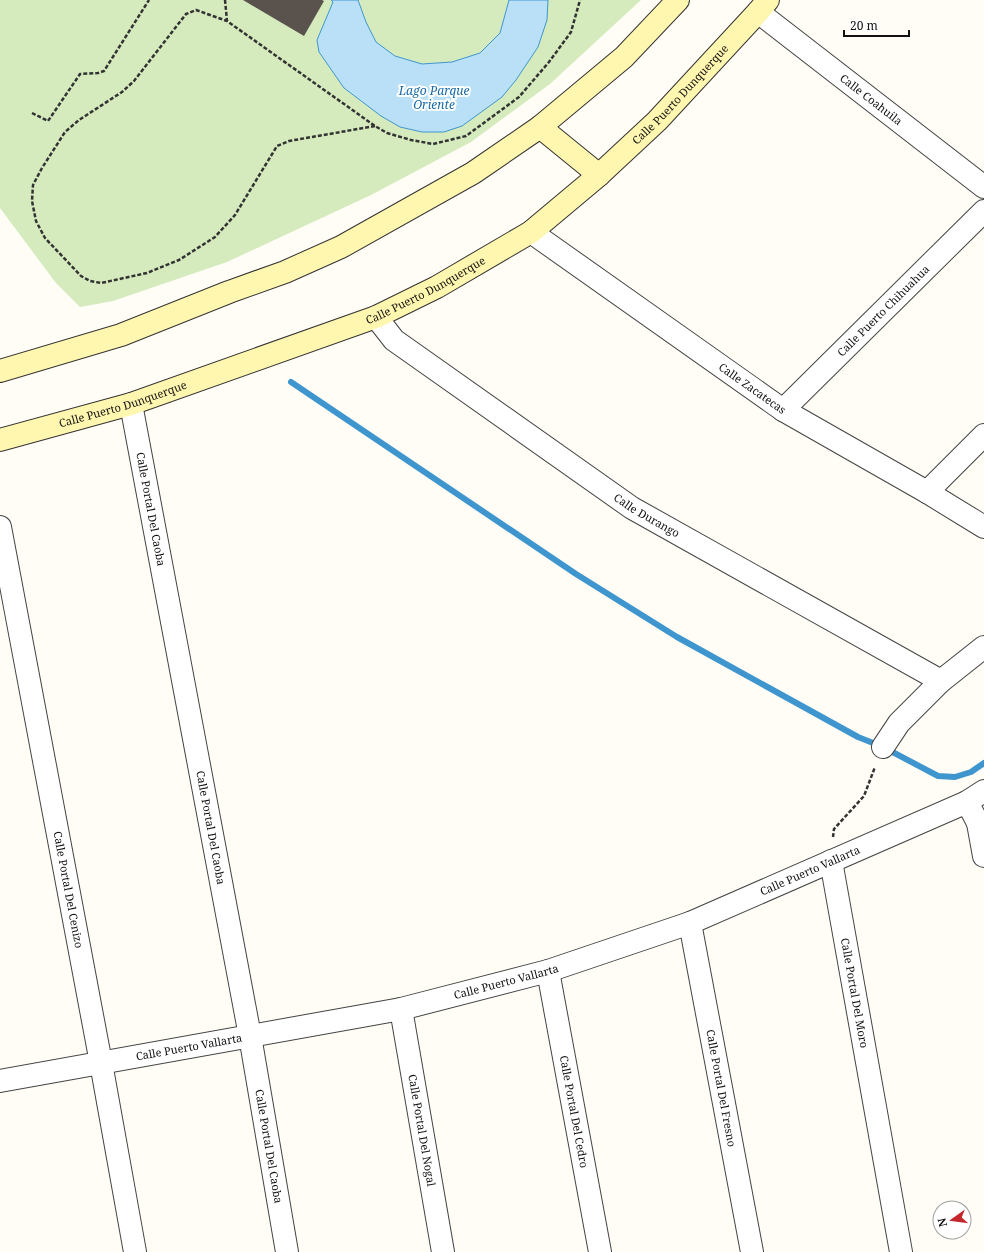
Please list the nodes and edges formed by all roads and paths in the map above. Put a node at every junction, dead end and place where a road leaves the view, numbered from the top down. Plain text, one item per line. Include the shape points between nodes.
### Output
1 (149, 0) edge
2 (225, 0) edge
3 (580, 0) edge
4 (678, 0) edge
5 (763, 6) edge
6 (227, 21) junction
7 (32, 113) dead end
8 (375, 126) junction
9 (540, 127) junction
10 (599, 175) junction
11 (984, 187) edge
12 (984, 211) edge
13 (531, 232) junction
14 (376, 317) junction
15 (0, 371) edge
16 (131, 404) junction
17 (783, 410) junction
18 (984, 435) edge
19 (0, 440) edge
20 (927, 492) junction
21 (0, 527) edge
22 (984, 527) edge
23 (984, 648) edge
24 (941, 682) junction
25 (883, 747) joint
26 (975, 796) edge
27 (981, 824) edge
28 (984, 856) edge
29 (831, 861) junction
30 (690, 923) junction
31 (548, 971) junction
32 (401, 1009) junction
33 (250, 1036) junction
34 (101, 1063) junction
35 (0, 1081) edge
36 (135, 1252) edge
37 (287, 1252) edge
38 (443, 1252) edge
39 (600, 1252) edge
40 (752, 1252) edge
41 (902, 1252) edge

1 - 7 path via 104,71 80,74 48,121
2 - 6 path
3 - 8 path via 572,32 549,62 519,97 466,136 433,144 411,140
4 - 9 main road via 624,57
5 - 10 main road, Calle Puerto Dunquerque via 657,121
5 - 11 street, Calle Coahuila
6 - 8 path
6 - 8 path via 196,10 186,14 134,81 65,132 42,168 33,185 32,201 36,221 45,238 81,276 101,283 147,273 179,260 215,237 235,215 277,146 289,141
9 - 10 main road
9 - 15 main road via 473,173 334,250 285,272 121,335
10 - 13 main road, Calle Puerto Dunquerque
12 - 17 street, Calle Puerto Chihuahua
13 - 14 main road, Calle Puerto Dunquerque via 437,287
13 - 17 street, Calle Zacatecas
14 - 16 main road, Calle Puerto Dunquerque
14 - 24 street, Calle Durango via 394,340 632,508
16 - 19 main road, Calle Puerto Dunquerque
16 - 33 street, Calle Portal Del Caoba
17 - 20 street, Calle Zacatecas
18 - 20 street
20 - 22 street, Calle Zacatecas
21 - 34 street, Calle Portal Del Cenizo
23 - 24 street
24 - 25 street via 899,723
25 - 29 path via 864,796 834,829
26 - 27 street
26 - 29 street, Calle Puerto Vallarta
27 - 28 street
29 - 30 street, Calle Puerto Vallarta
29 - 41 street, Calle Portal Del Moro
30 - 31 street, Calle Puerto Vallarta
30 - 40 street, Calle Portal Del Fresno
31 - 32 street, Calle Puerto Vallarta
31 - 39 street, Calle Portal Del Cedro
32 - 33 street, Calle Puerto Vallarta
32 - 38 street, Calle Portal Del Nogal
33 - 34 street, Calle Puerto Vallarta
33 - 37 street, Calle Portal Del Caoba
34 - 35 street, Calle Puerto Vallarta
34 - 36 street, Calle Portal Del Cenizo

